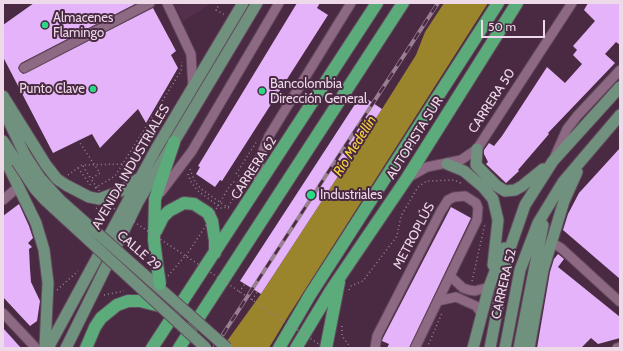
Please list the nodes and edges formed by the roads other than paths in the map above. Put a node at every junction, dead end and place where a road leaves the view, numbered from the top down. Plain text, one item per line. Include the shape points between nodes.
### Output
1 (150, 3) edge
2 (167, 3) edge
3 (243, 3) edge
4 (257, 3) edge
5 (279, 3) edge
6 (351, 3) edge
7 (377, 3) edge
8 (403, 3) edge
9 (498, 3) edge
10 (517, 3) edge
11 (572, 3) edge
12 (24, 68) dead end
13 (620, 70) edge
14 (620, 87) edge
15 (193, 88) junction
16 (3, 96) edge
17 (3, 109) edge
18 (619, 119) edge
19 (3, 141) edge
20 (174, 142) junction
21 (477, 149) junction
22 (590, 150) junction
23 (3, 155) edge
24 (21, 158) junction
25 (553, 161) junction
26 (447, 164) junction
27 (142, 174) junction
28 (407, 178) junction
29 (18, 187) junction
30 (257, 188) junction
31 (155, 199) junction
32 (3, 200) edge
33 (525, 204) junction
34 (548, 205) junction
35 (155, 234) junction
36 (552, 240) junction
37 (215, 254) junction
38 (450, 276) junction
39 (340, 277) junction
40 (163, 283) junction
41 (489, 287) junction
42 (438, 300) junction
43 (620, 302) edge
44 (160, 306) junction
45 (3, 313) edge
46 (481, 313) junction
47 (529, 324) junction
48 (620, 347) edge
49 (36, 348) edge
50 (45, 348) edge
51 (48, 348) edge
52 (66, 348) edge
53 (86, 348) edge
54 (152, 348) edge
55 (179, 348) edge
56 (206, 348) edge
57 (227, 348) edge
58 (279, 348) edge
59 (296, 348) edge
60 (326, 348) edge
61 (375, 348) edge
62 (415, 348) edge
63 (473, 348) edge
64 (490, 348) edge
65 (505, 348) edge
66 (519, 348) edge
67 (528, 348) edge
68 (617, 348) edge

1 - 12 street
2 - 15 street via 191,54
3 - 15 main road, AVENIDA INDUSTRIALES
4 - 20 main road, AVENIDA INDUSTRIALES
5 - 31 street via 192,151
6 - 30 street via 269,136 260,158
7 - 30 highway, CARRERA 62
8 - 55 highway
9 - 58 highway, AUTOPISTA SUR via 310,295
10 - 28 highway, AUTOPISTA SUR
11 - 21 street, CARRERA 50
13 - 25 street, CARRERA 52 via 571,123
14 - 25 main road, CARRERA 52
15 - 27 main road, AVENIDA INDUSTRIALES
16 - 27 main road via 59,181 79,194 99,199 123,190
17 - 24 main road, CALLE 29
18 - 22 main road, CARRERA 52
19 - 24 main road, CALLE 29
20 - 31 highway
20 - 52 main road, AVENIDA INDUSTRIALES via 138,202
21 - 25 main road via 476,165 505,191 522,186
21 - 26 street, CARRERA 50 via 467,157
22 - 34 main road, CARRERA 52 via 563,182
22 - 36 main road via 569,188
23 - 29 main road
24 - 40 main road, CALLE 29, bridge via 60,200
24 - 44 main road, CALLE 29, bridge via 32,185 45,200
25 - 33 main road, CARRERA 52
26 - 28 street, CARRERA 50 via 427,167
26 - 41 main road via 464,171 493,199 498,220
27 - 51 main road, AVENIDA INDUSTRIALES
28 - 39 highway, AUTOPISTA SUR
29 - 32 street
29 - 50 main road via 36,223 44,250 48,306
30 - 37 highway, CARRERA 62
31 - 35 highway
33 - 41 main road
33 - 64 main road, CARRERA 52 via 508,254
34 - 47 main road via 534,264
34 - 65 main road, CARRERA 52 via 525,255
35 - 37 highway via 169,211 184,203 194,204 208,213 212,221
35 - 40 highway, bridge via 156,264
36 - 43 street via 551,242 561,248
36 - 47 main road
37 - 54 highway, CARRERA 62
38 - 41 street via 469,290
38 - 42 street, METROPLÚS
38 - 61 street, METROPLÚS via 479,214 476,203 465,196 448,200 441,211 377,336
39 - 59 highway, AUTOPISTA SUR
39 - 60 highway
40 - 57 main road, CALLE 29, bridge
41 - 46 main road
42 - 46 street via 456,297 476,306
42 - 62 street, METROPLÚS
44 - 53 highway via 128,301 112,308 101,318
44 - 56 main road, CALLE 29, bridge
45 - 49 street
46 - 63 main road
47 - 66 main road
47 - 67 main road
48 - 68 street

